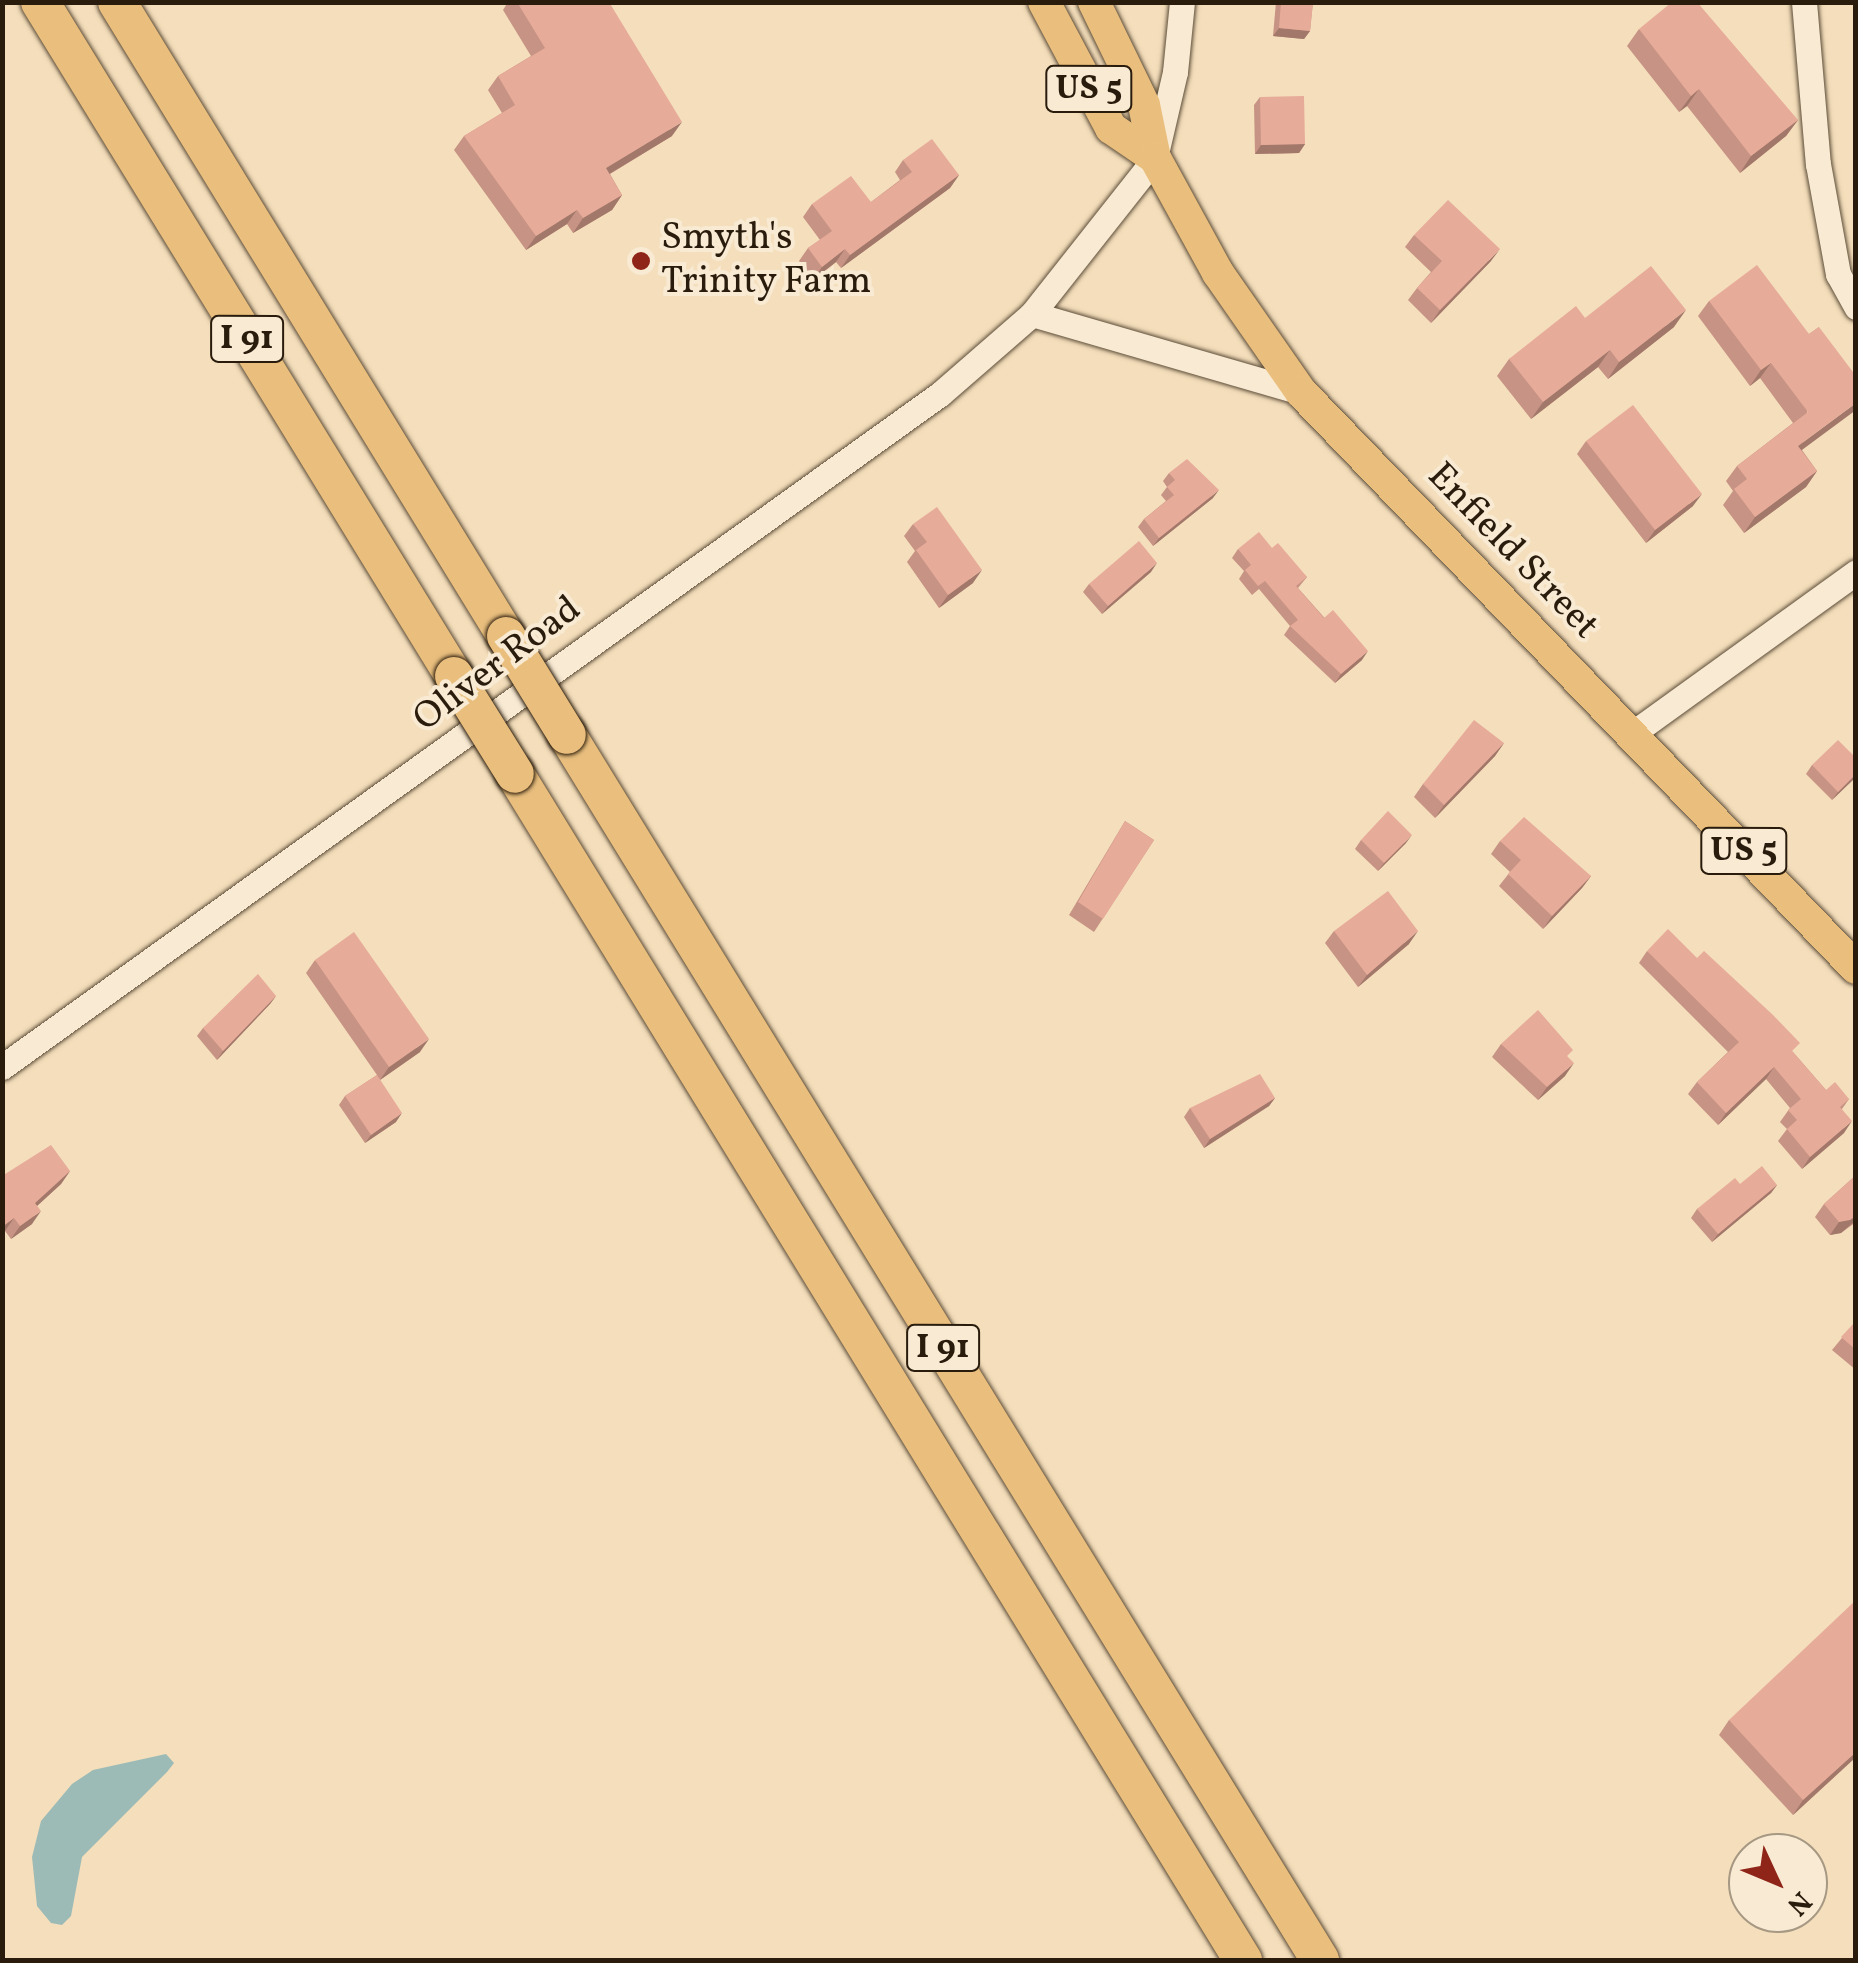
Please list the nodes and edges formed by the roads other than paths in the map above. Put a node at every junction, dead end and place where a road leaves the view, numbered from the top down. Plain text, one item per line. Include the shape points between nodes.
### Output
1 (40, 2) edge
2 (117, 2) edge
3 (1044, 2) edge
4 (1094, 2) edge
5 (1182, 2) edge
6 (1804, 2) edge
7 (1155, 158) junction
8 (1856, 307) edge
9 (1032, 314) junction
10 (1301, 392) junction
11 (1856, 572) edge
12 (1632, 733) junction
13 (1856, 968) edge
14 (2, 1068) edge
15 (1243, 1960) edge
16 (1320, 1960) edge

1 - 15 highway, I 91, bridge
2 - 16 highway, I 91, bridge
3 - 7 main road, US 5 via 1111,128
4 - 7 main road, US 5 via 1144,105
5 - 7 street via 1175,72
6 - 8 street via 1818,164 1838,274
7 - 9 street, Oliver Road
7 - 10 main road, Enfield Street / US 5 via 1218,273
9 - 10 street
9 - 14 street, Oliver Road via 940,394
10 - 12 main road, Enfield Street / US 5
11 - 12 street
12 - 13 main road, Enfield Street / US 5

